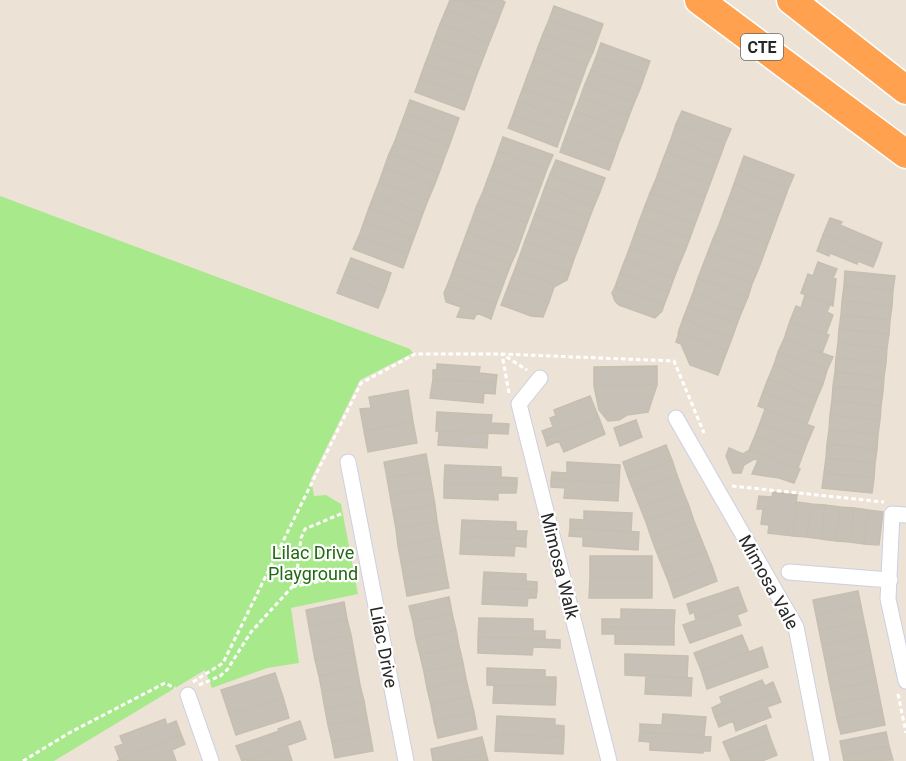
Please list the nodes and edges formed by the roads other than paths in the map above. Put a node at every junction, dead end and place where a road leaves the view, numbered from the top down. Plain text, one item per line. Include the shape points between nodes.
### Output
1 (699, 0) edge
2 (791, 0) edge
3 (906, 90) edge
4 (906, 154) edge
5 (540, 378) dead end
6 (676, 418) dead end
7 (348, 462) dead end
8 (906, 515) edge
9 (789, 572) dead end
10 (890, 580) junction
11 (906, 681) edge
12 (188, 694) road end
13 (211, 761) edge
14 (406, 761) edge
15 (609, 761) edge
16 (822, 761) edge

1 - 4 highway, CTE
2 - 3 highway
5 - 15 street, Mimosa Walk via 519,404
6 - 16 street, Mimosa Vale via 796,627
7 - 14 street, Lilac Drive
8 - 10 street via 892,514
9 - 10 street
10 - 11 street via 888,599
12 - 13 street

